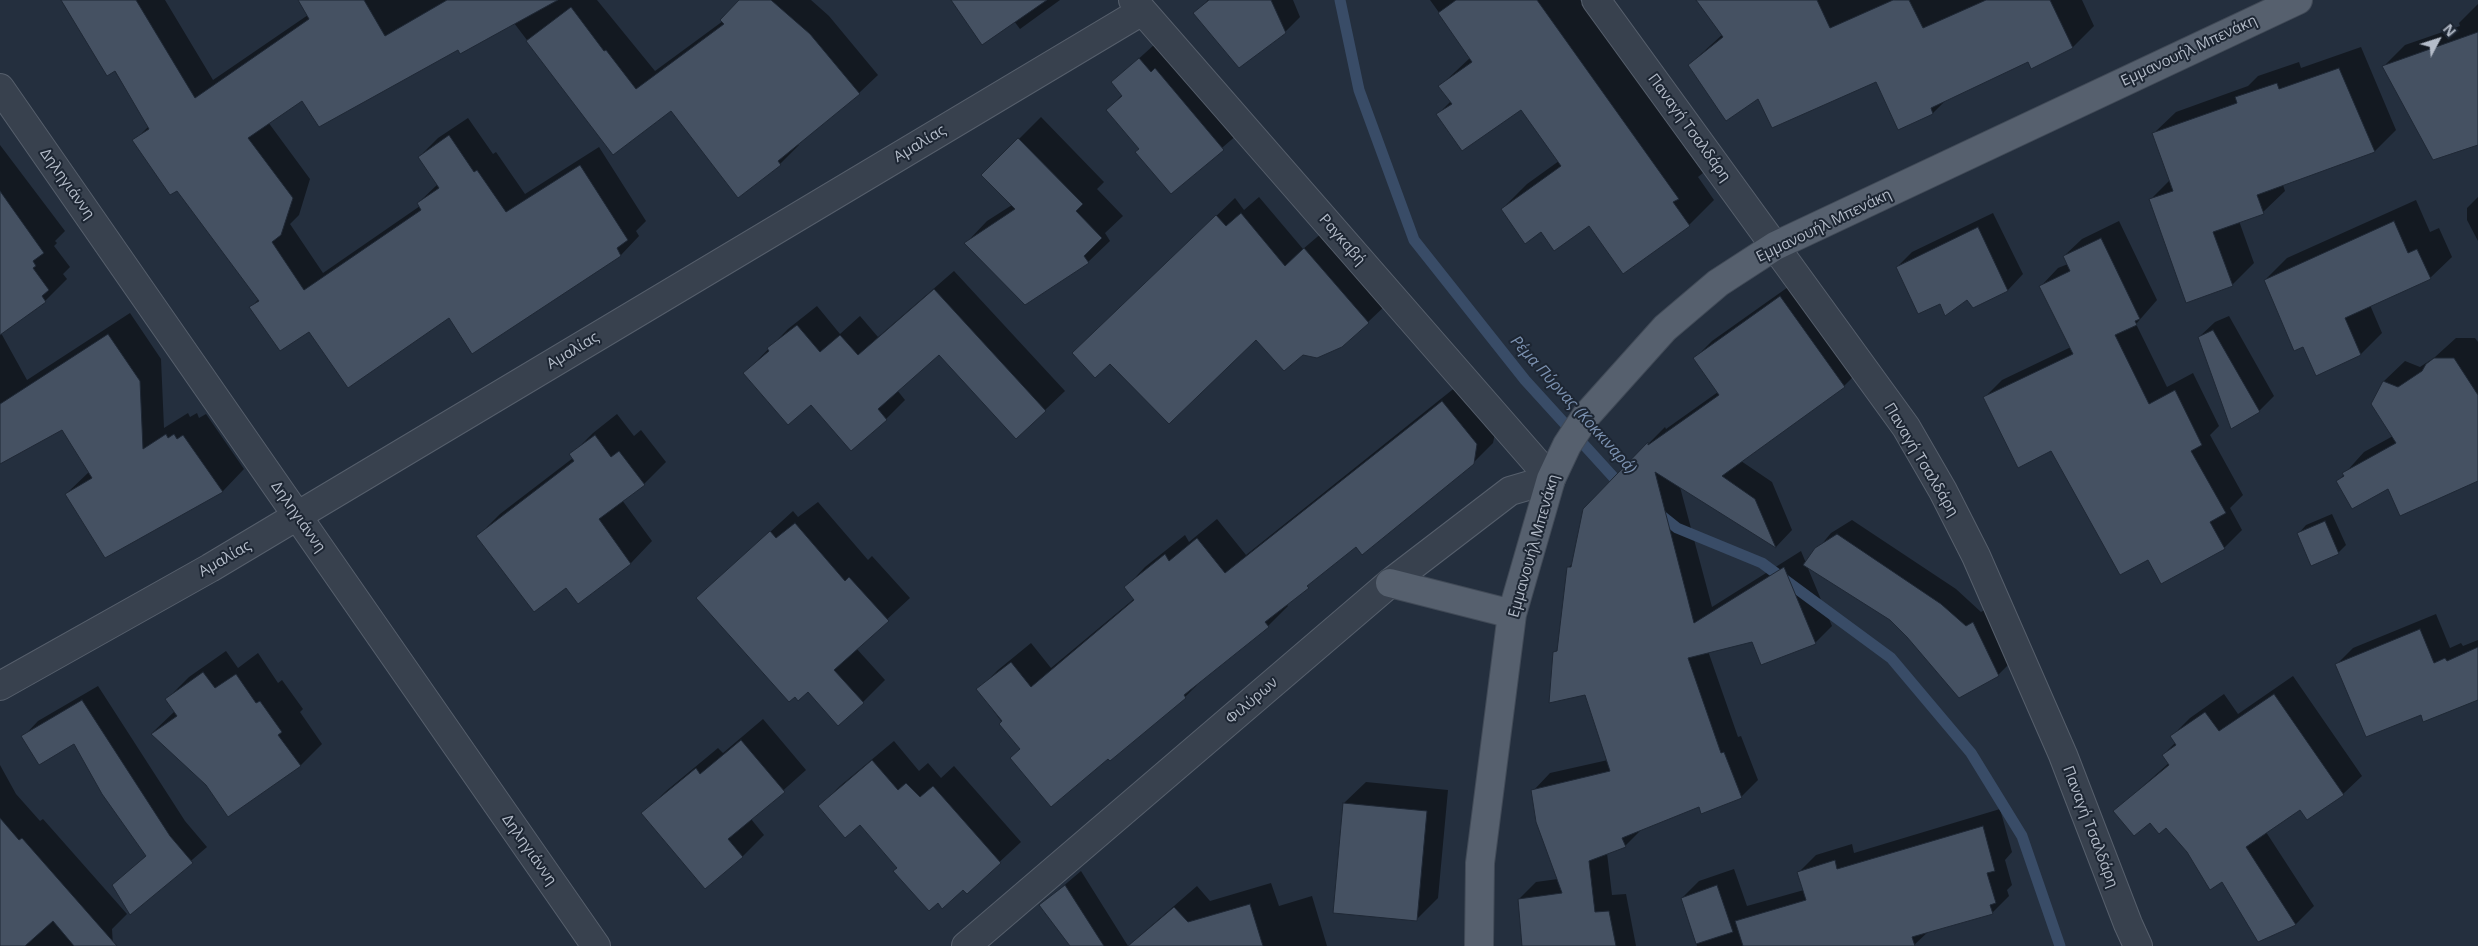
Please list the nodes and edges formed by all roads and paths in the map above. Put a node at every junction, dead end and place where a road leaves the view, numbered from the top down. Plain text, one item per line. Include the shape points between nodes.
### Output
1 (1596, 0) edge
2 (2298, 0) edge
3 (1138, 6) edge
4 (0, 88) edge
5 (1775, 246) junction
6 (1551, 479) junction
7 (297, 516) junction
8 (1390, 582) junction
9 (1512, 614) junction
10 (0, 686) edge
11 (596, 946) edge
12 (966, 946) edge
13 (1479, 946) edge
14 (2138, 946) edge

1 - 5 street, Παναγή Τσαλδάρη
2 - 5 main road, Εμμανουήλ Μπενάκη
3 - 6 street, Ραγκαβή
3 - 7 street, Αμαλίας
4 - 7 street, Δηληγιάννη
5 - 6 main road, Εμμανουήλ Μπενάκη via 1718,283 1665,328 1586,416 1567,445
5 - 14 street, Παναγή Τσαλδάρη via 1906,427 1943,491 1976,556 2063,755
6 - 8 street, Φιλύρων via 1510,491
6 - 9 main road, Εμμανουήλ Μπενάκη
7 - 10 street, Αμαλίας
7 - 11 street, Δηληγιάννη
8 - 9 main road
8 - 12 street, Φιλύρων
9 - 13 main road, Εμμανουήλ Μπενάκη via 1480,863

